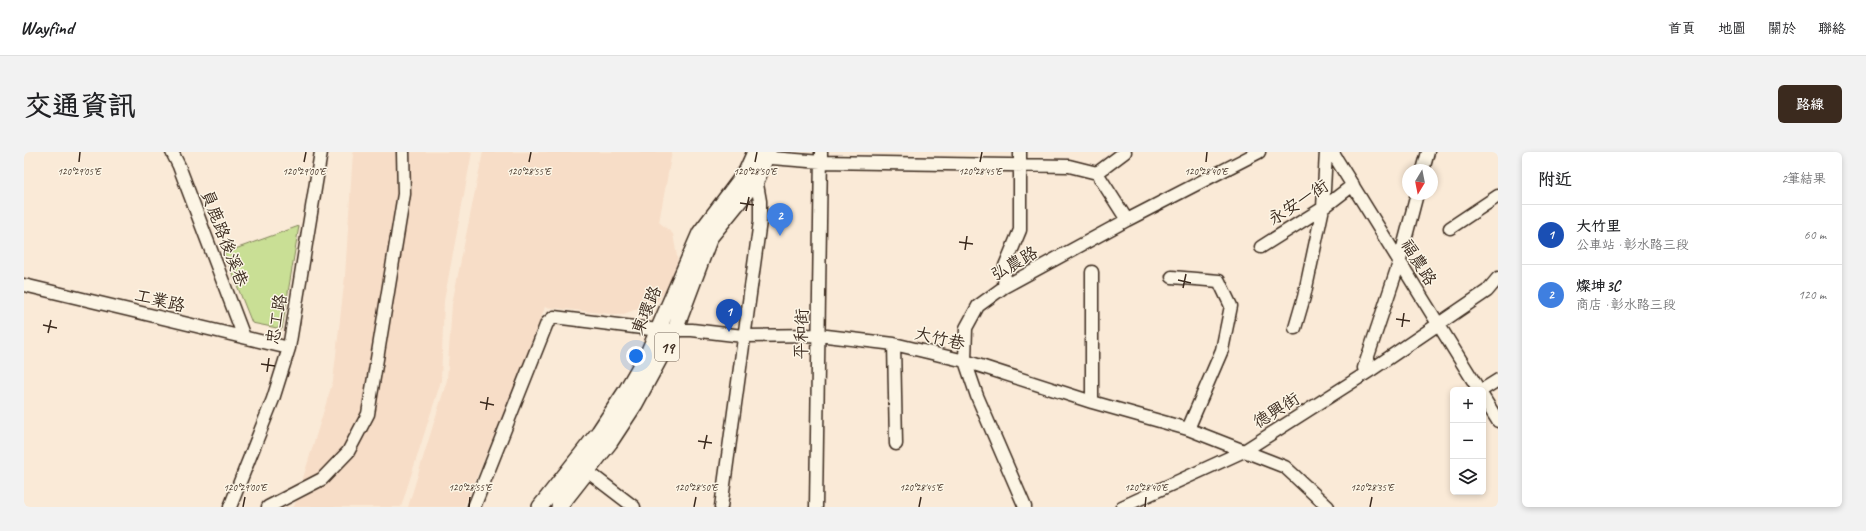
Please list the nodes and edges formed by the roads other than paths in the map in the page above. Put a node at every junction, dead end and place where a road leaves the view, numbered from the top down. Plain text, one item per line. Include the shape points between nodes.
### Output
1 (172, 152) edge
2 (321, 152) edge
3 (403, 152) edge
4 (1020, 152) edge
5 (1125, 152) edge
6 (1259, 152) edge
7 (1326, 152) edge
8 (1332, 152) edge
9 (1428, 152) edge
10 (759, 156) edge
11 (821, 157) edge
12 (939, 158) edge
13 (1425, 164) edge
14 (1020, 166) junction
15 (1096, 173) junction
16 (757, 179) junction
17 (1353, 185) junction
18 (1498, 196) edge
19 (1415, 200) edge
20 (1323, 208) junction
21 (1128, 220) junction
22 (1450, 228) dead end
23 (1261, 247) dead end
24 (1399, 263) junction
25 (1092, 272) dead end
26 (1172, 278) dead end
27 (1498, 278) edge
28 (24, 285) edge
29 (1004, 287) junction
30 (1438, 324) junction
31 (1295, 328) dead end
32 (658, 330) junction
33 (675, 330) junction
34 (818, 335) junction
35 (743, 336) junction
36 (244, 337) junction
37 (894, 344) junction
38 (289, 348) junction
39 (965, 361) junction
40 (1364, 368) dead end
41 (1498, 380) edge
42 (1477, 387) edge
43 (1486, 388) edge
44 (1092, 402) junction
45 (1486, 402) edge
46 (1498, 421) edge
47 (1188, 429) junction
48 (896, 444) dead end
49 (1244, 451) junction
50 (588, 471) junction
51 (230, 507) edge
52 (268, 507) edge
53 (474, 507) edge
54 (540, 507) edge
55 (559, 507) edge
56 (634, 507) edge
57 (721, 507) edge
58 (816, 507) edge
59 (1025, 507) edge
60 (1122, 507) edge
61 (1328, 507) edge

1 - 36 street, 員鹿路後溪巷
2 - 38 street, 忠工路
3 - 52 street via 404,194 368,414 348,452 322,479
4 - 14 street
5 - 15 street
6 - 21 street, 弘農路
7 - 20 street
8 - 17 street, 福農路
9 - 13 street
10 - 11 street
10 - 16 main road, 19
10 - 32 main road, 東環路 / 19 via 700,233
11 - 12 street
11 - 34 street, 平和街
12 - 14 street
14 - 15 street via 1069,166
14 - 29 street via 1020,230 1005,266
15 - 21 street
16 - 33 main road, 東環路 / 19 via 710,237
16 - 35 street via 760,221
17 - 20 street, 永安一街
17 - 24 street, 福農路
18 - 22 street
19 - 24 street
20 - 23 street, 永安一街
20 - 31 street
21 - 29 street, 弘農路
24 - 30 street, 福農路
24 - 40 street
25 - 44 street
26 - 47 street via 1220,281 1230,306 1222,350
27 - 30 street, 德興街 via 1487,291
28 - 36 street, 工業路
29 - 39 street, 弘農路 via 978,306 966,328
30 - 42 street, 福農路
30 - 49 street, 德興街
32 - 33 street, 大竹巷
32 - 53 street, 大竹巷 via 554,317 547,323
32 - 54 main road, 東環路 / 19 via 649,351 599,432
33 - 35 street, 大竹巷
33 - 50 main road, 東環路 / 19 via 635,404
34 - 35 street, 大竹巷
34 - 37 street, 大竹巷
34 - 58 street, 平和街
35 - 57 street
36 - 38 street, 工業路
37 - 39 street, 大竹巷
37 - 48 street
38 - 51 street, 忠工路 via 273,399
39 - 44 street, 大竹巷
39 - 59 street, 弘農路 via 977,396
41 - 43 street
44 - 47 street, 大竹巷
45 - 46 street
47 - 49 street, 大竹巷
49 - 60 street, 德興街
49 - 61 street, 大竹巷 via 1285,467
50 - 55 main road, 東環路 / 19
50 - 56 street

